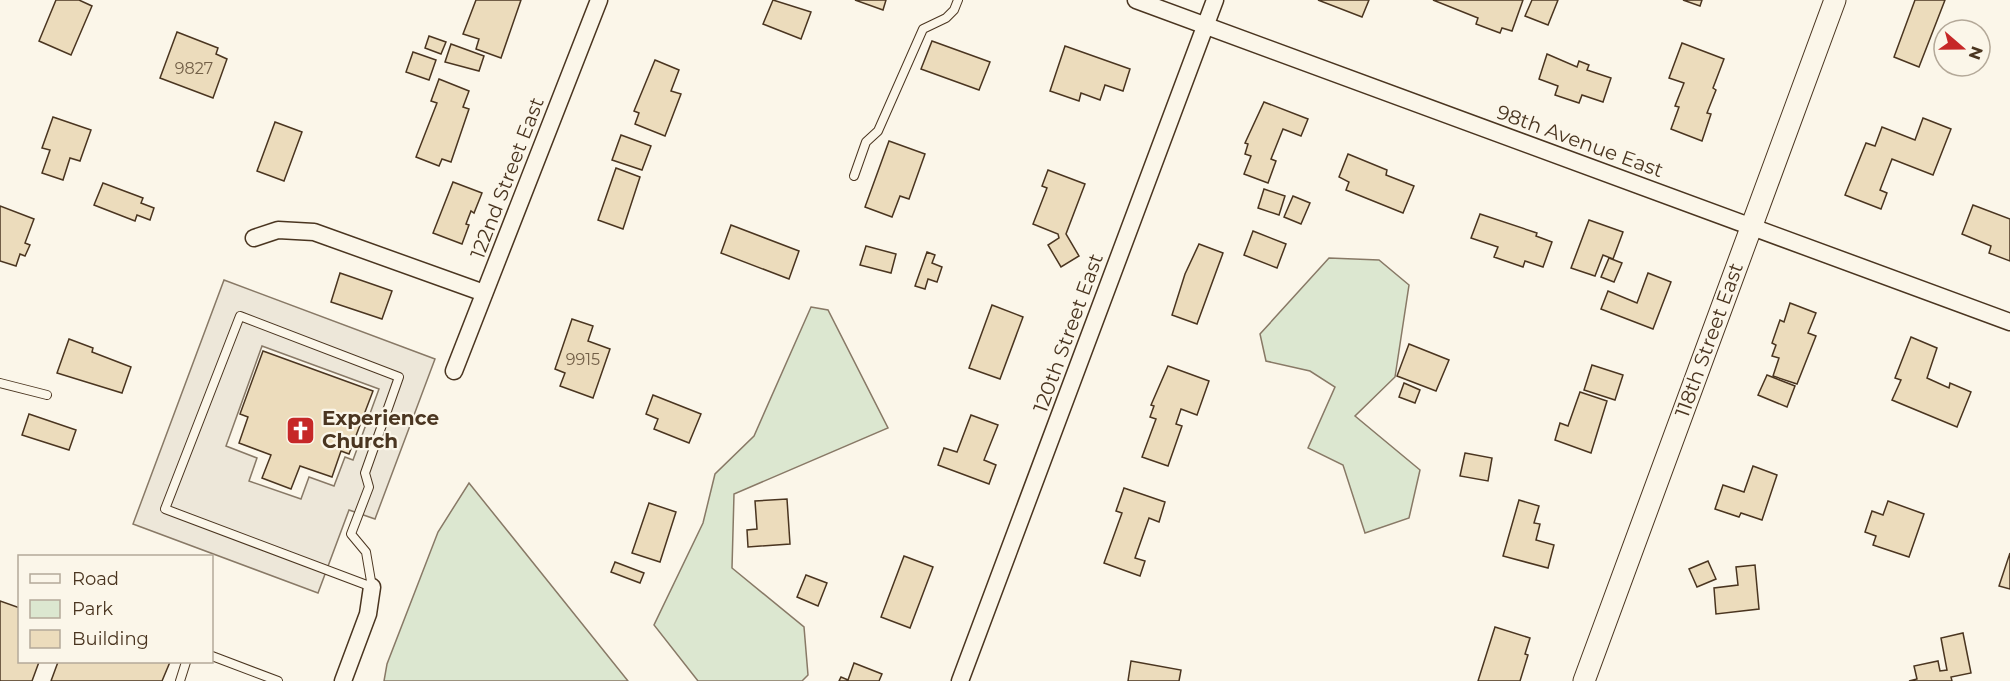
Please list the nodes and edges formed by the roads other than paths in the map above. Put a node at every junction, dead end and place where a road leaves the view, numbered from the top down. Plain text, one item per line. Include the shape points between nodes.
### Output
1 (599, 0) edge
2 (958, 0) edge
3 (1136, 0) edge
4 (1215, 0) edge
5 (1835, 0) edge
6 (1206, 26) junction
7 (854, 176) dead end
8 (1751, 226) junction
9 (254, 238) dead end
10 (484, 293) junction
11 (2010, 322) edge
12 (454, 371) dead end
13 (0, 383) edge
14 (47, 394) dead end
15 (372, 587) junction
16 (213, 656) edge
17 (186, 663) edge
18 (180, 681) edge
19 (278, 681) edge
20 (343, 681) edge
21 (960, 681) edge
22 (1584, 681) edge

1 - 10 street, 122nd Street East
2 - 7 lane via 946,18 923,29 878,131 866,142
3 - 6 street, 98th Avenue East
4 - 6 street, 120th Street East
5 - 8 street, 118th Street East
6 - 8 street, 98th Avenue East
6 - 21 street, 120th Street East
8 - 11 street, 98th Avenue East
8 - 22 street, 118th Street East
9 - 10 street via 278,230 314,232
10 - 12 street, 122nd Street East
13 - 14 lane
15 - 15 lane via 366,552 351,534 369,487 365,473 399,377 240,316 165,510
15 - 20 street via 368,614
16 - 19 lane
17 - 18 lane

